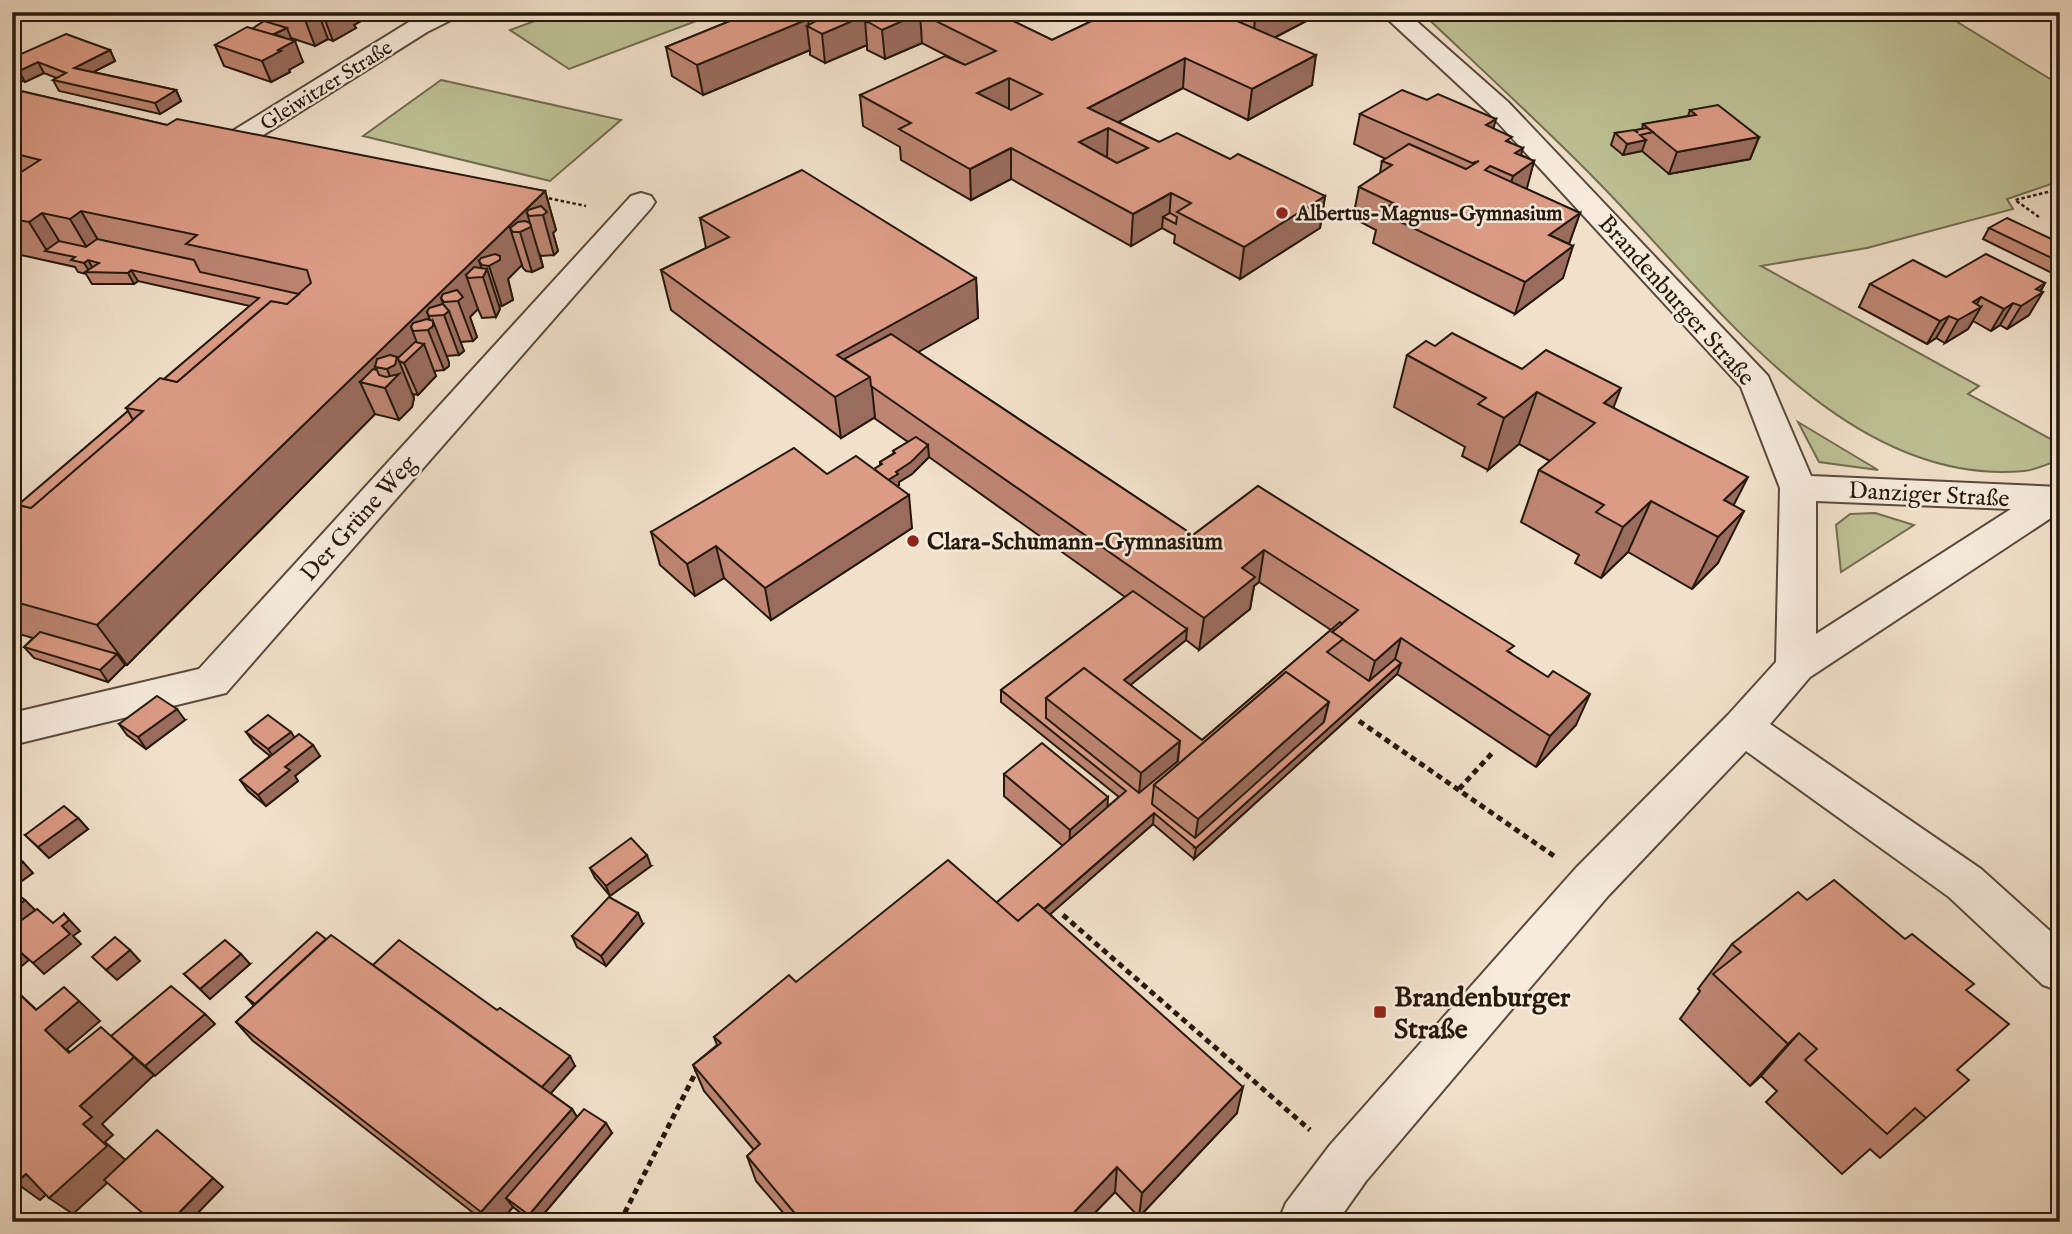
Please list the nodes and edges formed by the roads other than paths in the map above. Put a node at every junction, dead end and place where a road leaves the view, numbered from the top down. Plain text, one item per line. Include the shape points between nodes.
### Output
1 (449, 12) edge
2 (1392, 12) edge
3 (240, 138) edge
4 (635, 208) road end
5 (1798, 488) junction
6 (2057, 499) edge
7 (1796, 666) junction
8 (1743, 727) junction
9 (12, 729) edge
10 (2060, 970) edge
11 (1305, 1222) edge

1 - 3 street, Gleiwitzer Straße
2 - 5 street, Brandenburger Straße via 1499,108 1756,383
4 - 9 street, Der Grüne Weg via 212,682
5 - 6 street, Danziger Straße
5 - 7 street, Brandenburger Straße
6 - 7 street
7 - 8 street
8 - 10 street via 1965,883
8 - 11 street via 1592,882 1348,1163

